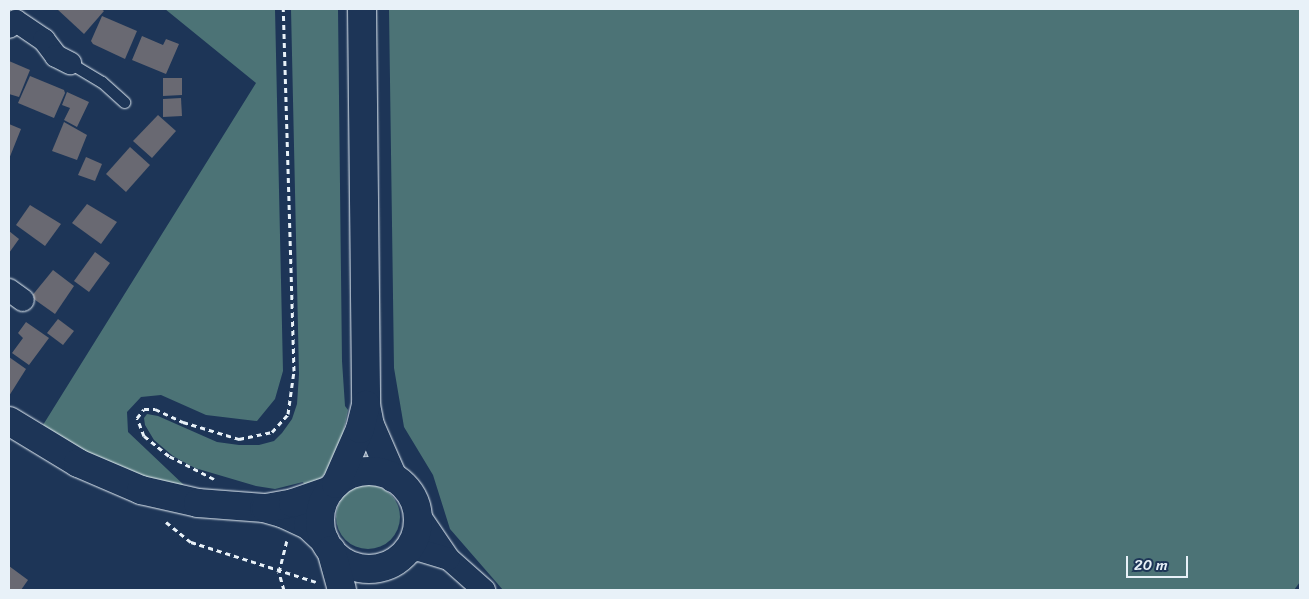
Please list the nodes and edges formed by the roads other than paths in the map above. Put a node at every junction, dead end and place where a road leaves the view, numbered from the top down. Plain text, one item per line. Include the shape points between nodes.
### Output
1 (362, 9) edge
2 (12, 19) edge
3 (70, 63) joint
4 (124, 102) dead end
5 (366, 405) junction
6 (9, 421) edge
7 (393, 478) junction
8 (333, 487) junction
9 (264, 508) junction
10 (417, 512) junction
11 (328, 546) junction
12 (403, 555) junction
13 (449, 559) junction
14 (342, 590) edge
15 (369, 590) edge
16 (484, 590) edge

1 - 5 main road
2 - 3 street via 44,40 56,56
3 - 4 lane via 102,82
5 - 7 main road via 370,425
5 - 8 main road via 360,429
6 - 9 main road via 78,463 141,490 198,503
7 - 8 main road via 368,471 350,475
7 - 10 main road via 411,496
8 - 9 main road via 293,503
8 - 11 main road via 320,515
9 - 11 main road via 308,525
10 - 12 main road via 417,529
10 - 13 street
11 - 12 main road via 345,562 364,568 382,567
11 - 14 main road
12 - 13 street via 419,550
12 - 15 main road
13 - 16 street

